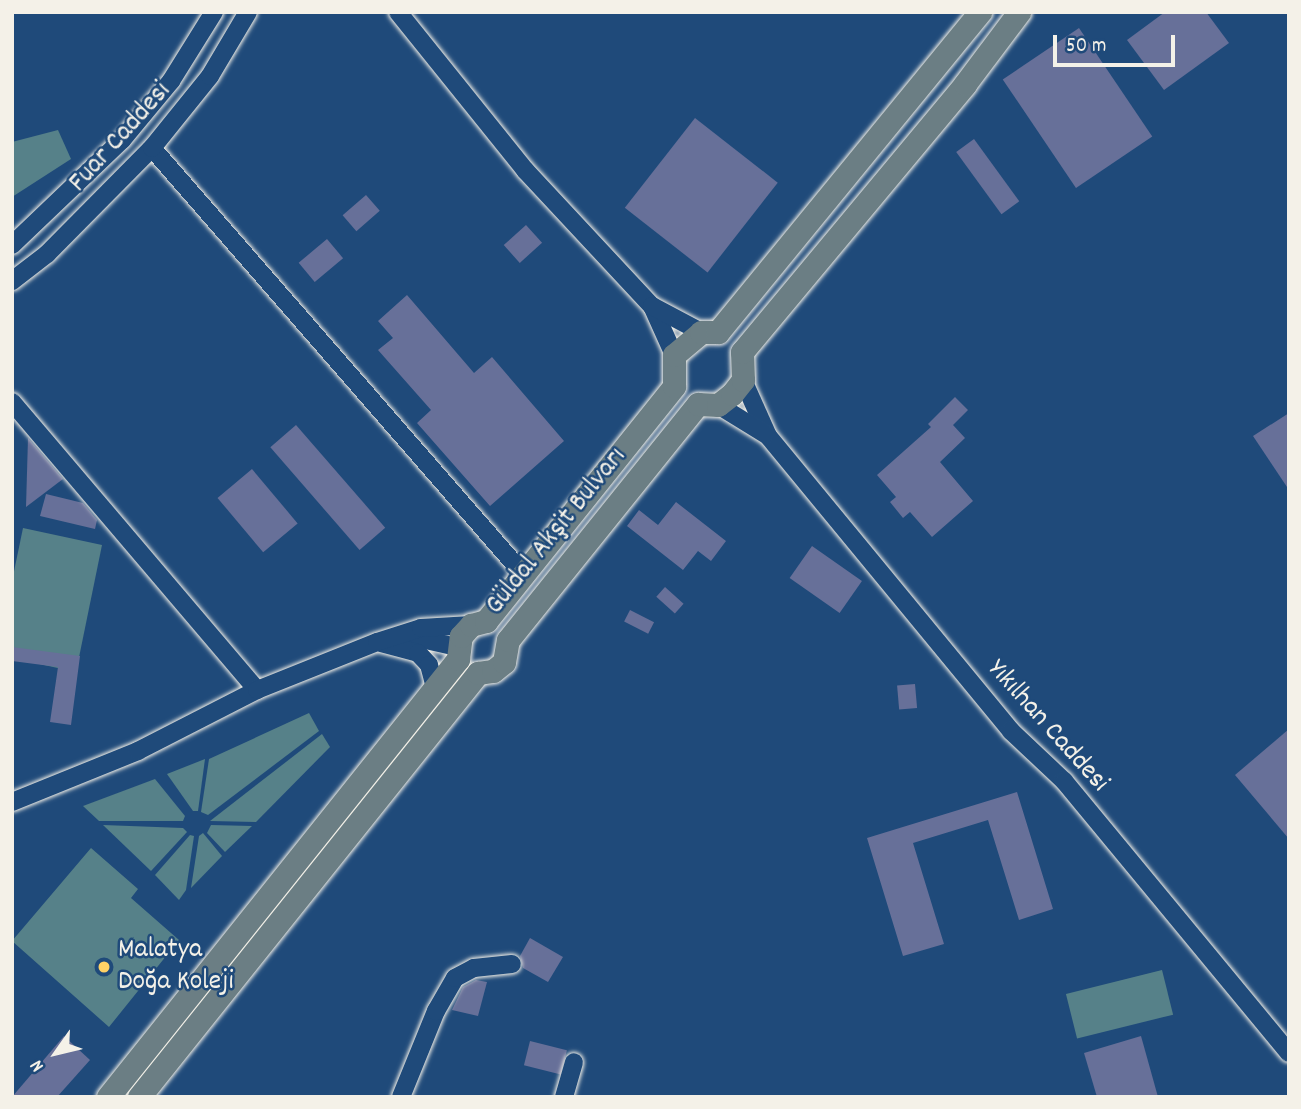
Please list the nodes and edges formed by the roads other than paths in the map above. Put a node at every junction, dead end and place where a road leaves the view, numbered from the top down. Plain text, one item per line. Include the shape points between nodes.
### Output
1 (214, 12) edge
2 (247, 12) edge
3 (398, 12) edge
4 (980, 12) edge
5 (1019, 12) edge
6 (152, 148) junction
7 (12, 245) edge
8 (12, 281) edge
9 (652, 306) junction
10 (710, 332) junction
11 (742, 352) junction
12 (674, 355) junction
13 (743, 380) junction
14 (674, 386) junction
15 (12, 402) edge
16 (708, 405) junction
17 (768, 436) junction
18 (525, 576) junction
19 (479, 623) junction
20 (398, 635) junction
21 (508, 640) junction
22 (377, 642) junction
23 (457, 653) junction
24 (478, 673) junction
25 (435, 688) junction
26 (257, 690) junction
27 (12, 802) edge
28 (512, 964) dead end
29 (1289, 1053) edge
30 (574, 1062) dead end
31 (108, 1097) edge
32 (139, 1097) edge
33 (401, 1097) edge
34 (564, 1097) edge

1 - 7 street via 171,81 122,140
2 - 6 street, Fuar Caddesi via 210,76
3 - 9 street via 525,170
4 - 10 main road
5 - 11 main road via 965,84
6 - 8 street, Fuar Caddesi via 47,254
6 - 18 street
9 - 10 street
9 - 12 street
10 - 11 street
10 - 12 main road
11 - 13 main road
12 - 14 main road
13 - 16 main road, Güldal Akşit Bulvarı
13 - 17 street, Yıkılhan Caddesi
14 - 16 street
14 - 18 main road, Güldal Akşit Bulvarı
15 - 26 street
16 - 17 street, Yıkılhan Caddesi
16 - 21 main road, Güldal Akşit Bulvarı
17 - 29 street, Yıkılhan Caddesi via 1011,731 1064,781
18 - 19 main road, Güldal Akşit Bulvarı
19 - 20 street via 421,628
19 - 21 street
19 - 23 main road, Güldal Akşit Bulvarı
20 - 22 street
20 - 23 street
21 - 24 main road, Güldal Akşit Bulvarı via 504,662 494,671
22 - 25 street via 418,653 429,664
22 - 26 street
23 - 24 street
23 - 25 main road, Güldal Akşit Bulvarı
24 - 32 main road, Güldal Akşit Bulvarı
25 - 31 main road, Güldal Akşit Bulvarı
26 - 27 street via 138,751
28 - 33 street via 474,968 455,978 436,1011
30 - 34 street

